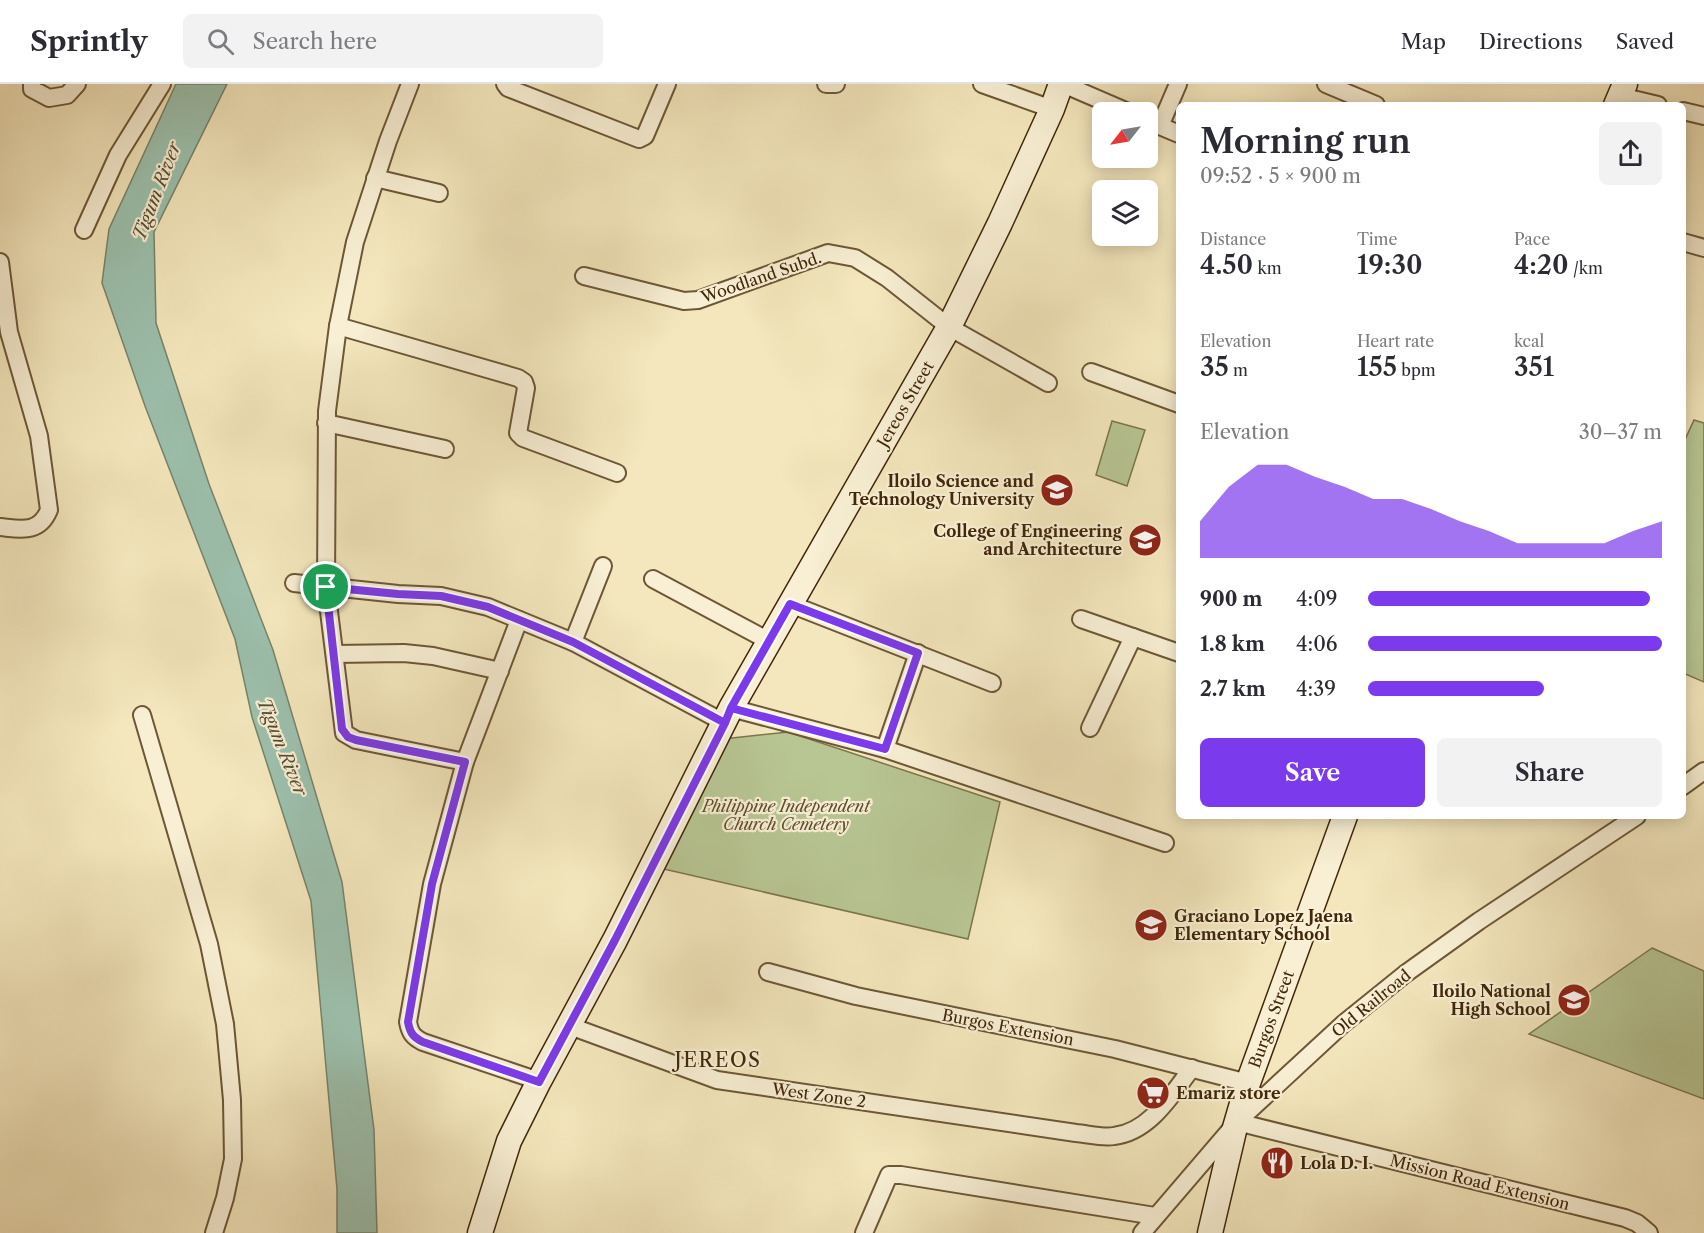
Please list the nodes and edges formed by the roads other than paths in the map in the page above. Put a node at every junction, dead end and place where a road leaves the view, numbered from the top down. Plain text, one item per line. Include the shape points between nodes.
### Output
1 (32, 84) edge
2 (77, 84) edge
3 (162, 84) edge
4 (410, 84) edge
5 (505, 84) edge
6 (668, 84) edge
7 (826, 84) edge
8 (836, 84) edge
9 (982, 84) edge
10 (1062, 84) edge
11 (1178, 84) edge
12 (1326, 84) edge
13 (1620, 95) edge
14 (1104, 102) edge
15 (1369, 102) edge
16 (1647, 102) edge
17 (1052, 109) junction
18 (1686, 112) edge
19 (1158, 116) edge
20 (1704, 116) edge
21 (1158, 125) edge
22 (1176, 133) edge
23 (375, 178) junction
24 (439, 193) dead end
25 (84, 230) dead end
26 (1686, 243) edge
27 (1704, 248) edge
28 (0, 262) edge
29 (584, 276) dead end
30 (338, 326) junction
31 (949, 327) junction
32 (1091, 372) dead end
33 (1048, 383) dead end
34 (1176, 403) edge
35 (326, 423) junction
36 (445, 449) dead end
37 (617, 473) dead end
38 (0, 528) edge
39 (603, 566) dead end
40 (653, 579) dead end
41 (294, 583) dead end
42 (326, 587) junction
43 (790, 604) junction
44 (1081, 619) dead end
45 (519, 620) junction
46 (1133, 637) junction
47 (769, 641) junction
48 (573, 642) junction
49 (1176, 652) edge
50 (918, 653) junction
51 (335, 654) junction
52 (500, 671) junction
53 (992, 683) dead end
54 (142, 715) dead end
55 (728, 716) junction
56 (1090, 728) dead end
57 (885, 749) junction
58 (465, 762) junction
59 (1704, 771) edge
60 (1686, 784) edge
61 (1344, 819) edge
62 (1632, 819) edge
63 (1165, 843) dead end
64 (768, 972) dead end
65 (570, 1026) junction
66 (1192, 1068) junction
67 (539, 1082) junction
68 (1248, 1083) junction
69 (1237, 1122) junction
70 (1155, 1216) junction
71 (214, 1233) edge
72 (480, 1233) edge
73 (864, 1233) edge
74 (1142, 1233) edge
75 (1210, 1233) edge
76 (1649, 1233) edge

1 - 2 street via 32,88 49,98 67,94
3 - 25 street via 118,155
4 - 23 street
5 - 6 street via 639,139 645,136
7 - 8 street
9 - 17 street
10 - 14 street
10 - 17 street, Jereos Street
11 - 19 street
12 - 15 street
13 - 16 street
17 - 31 street, Jereos Street
18 - 20 street
21 - 22 street
23 - 24 street
23 - 30 street via 355,242
26 - 27 street
28 - 38 street via 9,332 39,436 49,510 45,519 28,530
29 - 31 street, Woodland Subd. via 691,301 828,253 855,258
30 - 35 street
30 - 37 street via 524,381 518,427 523,438
31 - 33 street, Woodland Subd.
31 - 43 street, Jereos Street
32 - 34 street
35 - 36 street
35 - 42 street
39 - 48 street
40 - 47 street
41 - 42 street
42 - 45 street via 441,596 488,607
42 - 51 street
43 - 47 street, Jereos Street
43 - 50 street
44 - 46 street
45 - 48 street
45 - 52 street
46 - 49 street
46 - 56 street
47 - 55 street, Jereos Street
48 - 55 street
50 - 53 street
50 - 57 street
51 - 52 street via 404,653
51 - 58 street via 342,729 348,737
52 - 58 street
54 - 71 street via 209,944 225,1024 232,1100 232,1159
55 - 57 street
55 - 65 street, Jereos Street
57 - 63 street
58 - 67 street via 432,884 408,1022 410,1031 423,1042
59 - 60 street
61 - 68 street, Burgos Street
62 - 69 street, Old Railroad via 1405,974 1343,1024
64 - 66 street, Burgos Extension via 856,996 1053,1035
65 - 66 street, West Zone 2 via 717,1080 1114,1136 1142,1126
65 - 67 street, Jereos Street
66 - 68 street, Burgos Extension
67 - 72 street, Jereos Street via 509,1141
68 - 69 street, Burgos Street
69 - 70 street, Old Railroad
69 - 75 street, Burgos Street
69 - 76 street, Mission Road Extension via 1625,1218
70 - 73 street via 889,1175
70 - 74 street, Old Railroad

